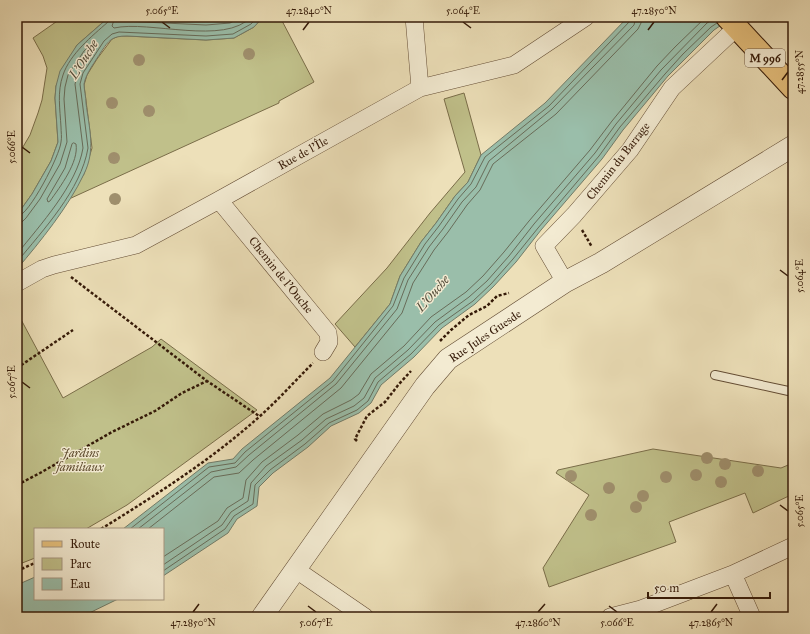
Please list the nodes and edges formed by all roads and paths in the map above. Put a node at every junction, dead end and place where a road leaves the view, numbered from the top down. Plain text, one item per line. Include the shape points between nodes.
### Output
1 (414, 17) edge
2 (586, 17) edge
3 (731, 22) edge
4 (420, 88) junction
5 (793, 88) edge
6 (793, 146) edge
7 (219, 200) junction
8 (574, 215) junction
9 (600, 263) junction
10 (54, 265) junction
11 (565, 282) junction
12 (17, 283) edge
13 (73, 330) dead end
14 (323, 352) joint
15 (17, 368) edge
16 (715, 375) dead end
17 (207, 381) junction
18 (793, 394) edge
19 (260, 416) junction
20 (17, 485) edge
21 (103, 528) edge
22 (793, 546) edge
23 (34, 563) edge
24 (295, 569) junction
25 (17, 571) edge
26 (733, 574) junction
27 (262, 617) edge
28 (365, 617) edge
29 (610, 617) edge
30 (752, 617) edge

1 - 4 street
2 - 4 street, Rue de l'Île via 514,65
3 - 5 main road, M 996
3 - 8 street, Chemin du Barrage via 672,88 630,150
4 - 7 street, Rue de l'Île
6 - 9 street, Rue Jules Guesde
7 - 10 street, Rue de l'Île via 136,245
7 - 14 street, Chemin de l'Ouche via 328,333 329,342
8 - 9 path
8 - 11 street, Chemin du Barrage via 544,246
9 - 11 street, Rue Jules Guesde
10 - 12 street, Rue de l'Île
10 - 17 path
11 - 24 street, Rue Jules Guesde via 448,359 425,386
13 - 15 path
14 - 19 path
16 - 18 lane
17 - 19 path
17 - 20 path
19 - 21 path via 174,483
22 - 26 street
23 - 25 path
24 - 27 street, Rue Jules Guesde
24 - 28 street
26 - 29 street
26 - 30 street

